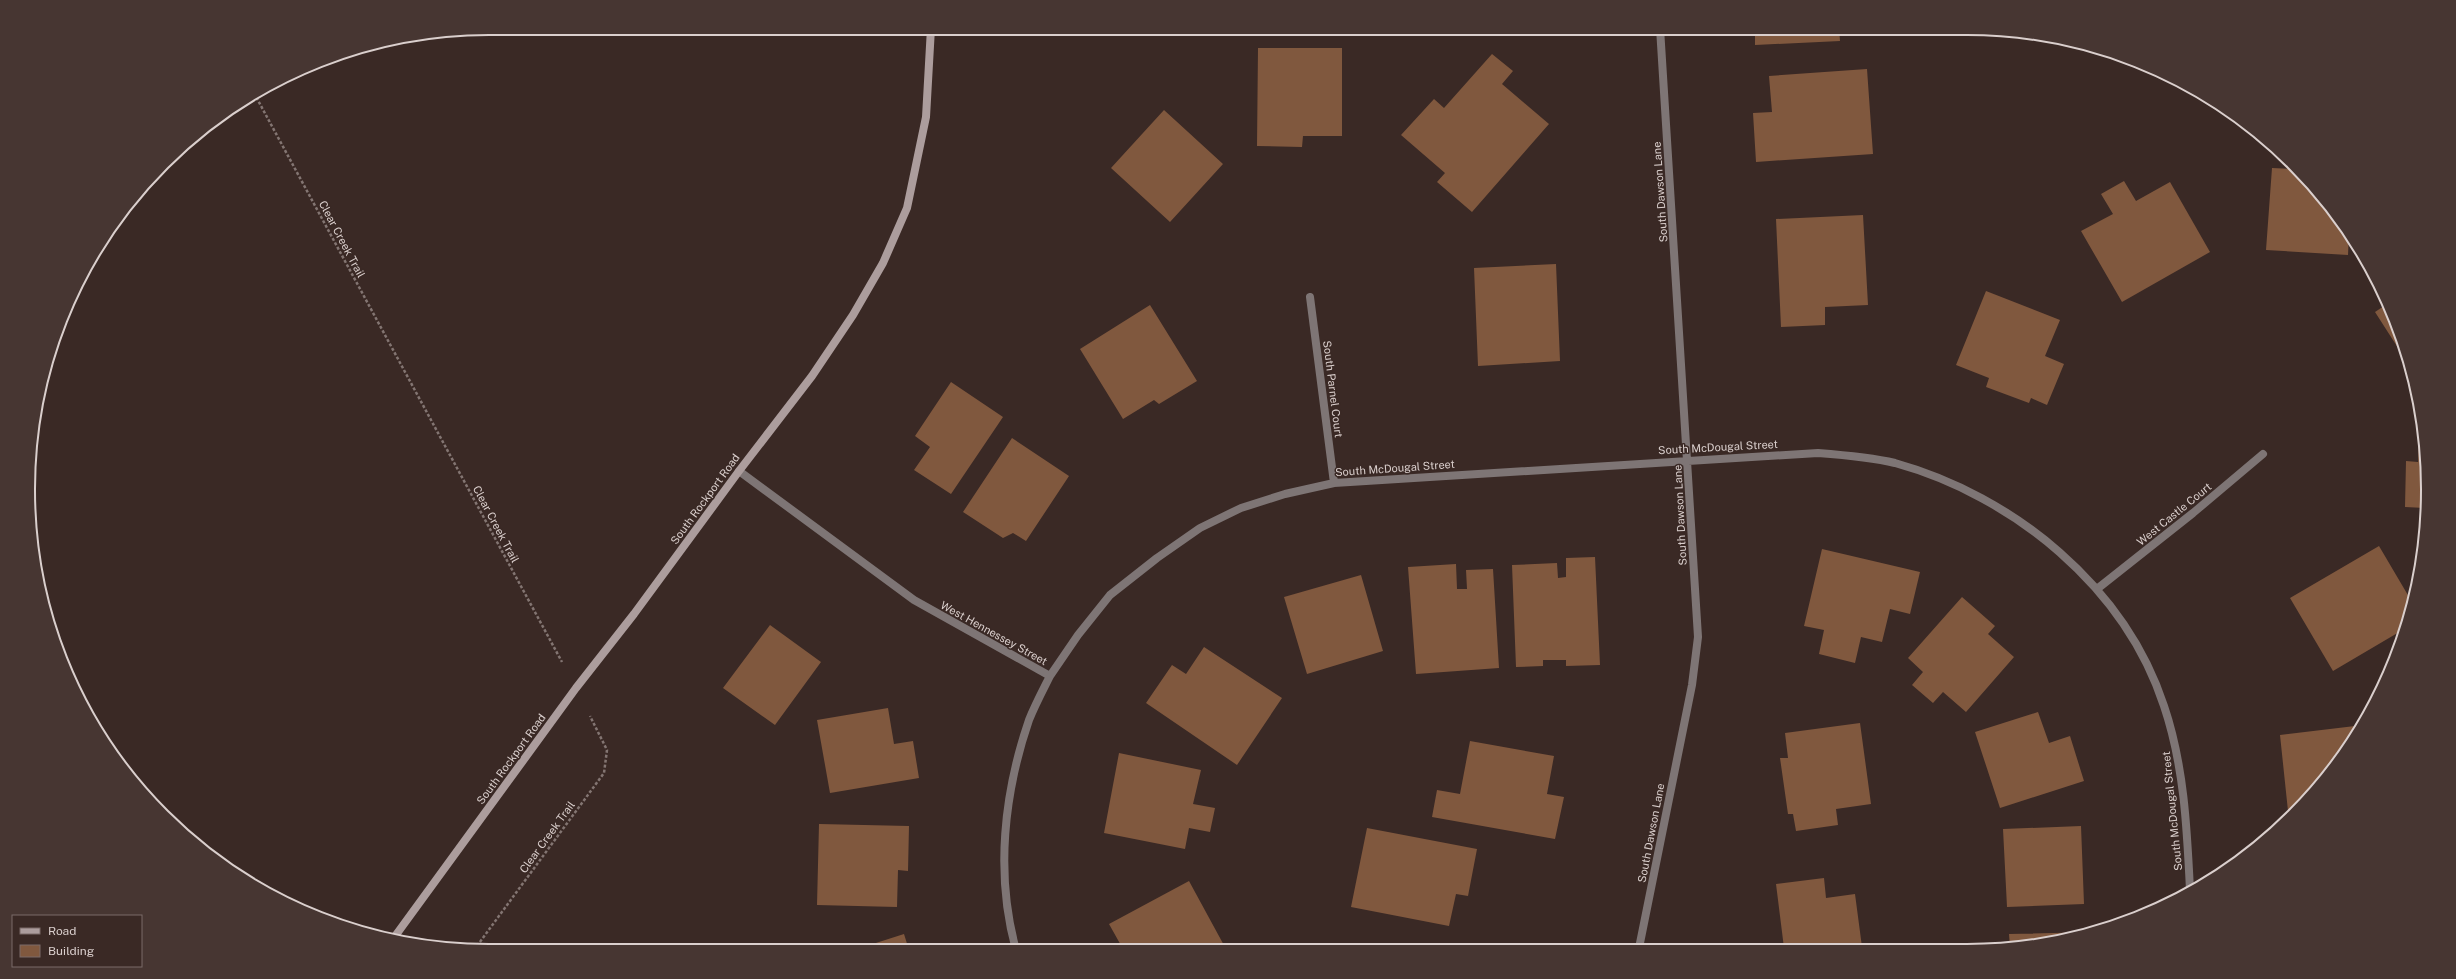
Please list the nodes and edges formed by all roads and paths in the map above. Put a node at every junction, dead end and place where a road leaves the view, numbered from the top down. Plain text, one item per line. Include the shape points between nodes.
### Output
1 (931, 35) edge
2 (1660, 35) edge
3 (257, 99) edge
4 (1310, 297) dead end
5 (2263, 454) dead end
6 (1688, 460) junction
7 (739, 471) junction
8 (1334, 483) junction
9 (2097, 589) junction
10 (1050, 676) junction
11 (576, 688) junction
12 (2190, 885) edge
13 (396, 934) edge
14 (479, 944) edge
15 (1015, 944) edge
16 (1640, 944) edge

1 - 7 street, South Rockport Road via 926,117 907,208 883,263 853,315 812,376
2 - 6 street, South Dawson Lane
3 - 11 path, Clear Creek Trail
4 - 8 street, South Parnel Court
5 - 9 street, West Castle Court
6 - 8 street, South McDougal Street
6 - 9 street, South McDougal Street via 1818,453 1895,463 1948,482 2000,507 2045,540
6 - 16 street, South Dawson Lane via 1698,637 1692,685
7 - 10 street, West Hennessey Street via 914,600
7 - 11 street, South Rockport Road
8 - 10 street, South McDougal Street via 1241,508 1200,528 1110,596 1078,635
9 - 12 street, South McDougal Street via 2123,623 2144,660 2164,704 2179,763
10 - 15 street, West Hennessey Street via 1030,719 1007,808 1005,890
11 - 13 street, South Rockport Road
11 - 14 path, Clear Creek Trail via 607,750 604,773

